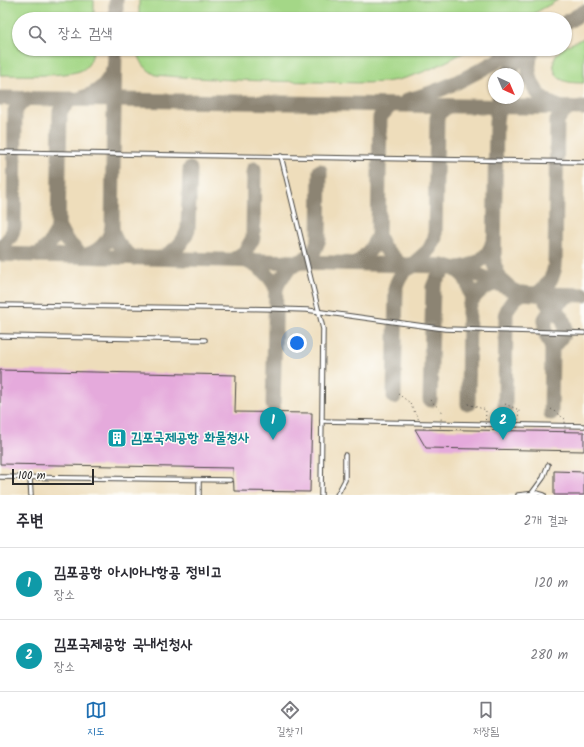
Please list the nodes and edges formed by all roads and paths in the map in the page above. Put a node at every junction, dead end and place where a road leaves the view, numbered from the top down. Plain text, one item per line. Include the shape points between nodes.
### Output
1 (0, 152) edge
2 (281, 156) junction
3 (584, 162) edge
4 (0, 305) edge
5 (319, 312) junction
6 (584, 333) edge
7 (0, 336) edge
8 (205, 340) dead end
9 (398, 394) dead end
10 (430, 400) dead end
11 (468, 404) dead end
12 (505, 404) dead end
13 (551, 409) dead end
14 (322, 421) junction
15 (584, 426) edge
16 (424, 430) dead end
17 (440, 430) dead end
18 (485, 430) dead end
19 (517, 431) dead end
20 (565, 432) dead end
21 (345, 455) dead end
22 (548, 465) dead end
23 (0, 477) edge
24 (30, 478) junction
25 (198, 480) junction
26 (230, 480) dead end
27 (532, 493) junction
28 (31, 495) edge
29 (199, 495) edge
30 (321, 495) edge
31 (337, 495) edge
32 (518, 495) edge
33 (544, 495) edge

1 - 2 lane
2 - 3 lane
2 - 5 lane
4 - 5 lane via 276,309
5 - 6 lane via 445,329
5 - 14 lane via 324,331
7 - 8 lane
9 - 16 path, bridge via 409,402
10 - 17 path, bridge via 442,411
11 - 18 path, bridge via 486,410
12 - 19 path, bridge via 519,410
13 - 20 path, bridge via 565,419
14 - 15 lane
14 - 30 lane
21 - 31 lane via 345,480
22 - 27 lane via 547,472
23 - 24 lane
24 - 25 lane
24 - 28 lane
25 - 26 lane
25 - 29 lane
27 - 32 lane
27 - 33 lane

